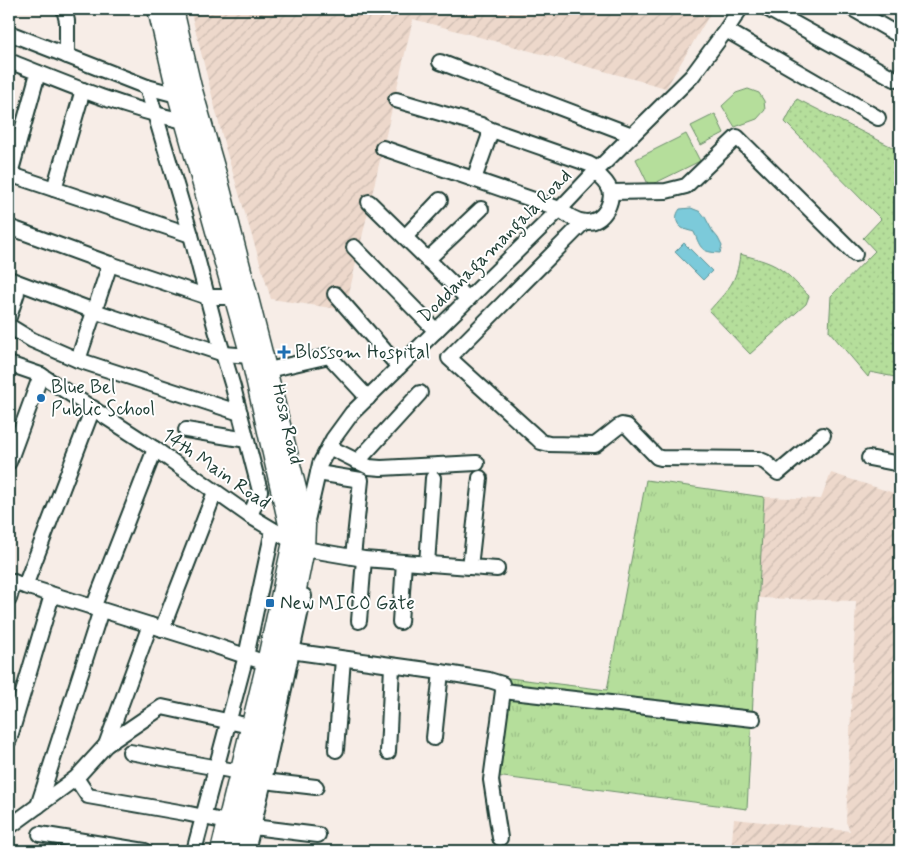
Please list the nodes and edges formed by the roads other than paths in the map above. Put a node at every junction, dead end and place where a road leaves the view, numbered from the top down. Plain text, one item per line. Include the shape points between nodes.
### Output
1 (64, 9) edge
2 (157, 9) edge
3 (174, 9) edge
4 (740, 9) edge
5 (768, 9) edge
6 (854, 9) edge
7 (726, 30) junction
8 (9, 33) edge
9 (900, 36) edge
10 (66, 56) junction
11 (9, 61) edge
12 (440, 62) dead end
13 (38, 73) junction
14 (895, 80) dead end
15 (147, 87) junction
16 (83, 90) junction
17 (176, 95) junction
18 (396, 100) dead end
19 (155, 115) junction
20 (878, 118) dead end
21 (184, 121) junction
22 (489, 129) junction
23 (632, 135) junction
24 (383, 148) dead end
25 (597, 170) junction
26 (10, 174) edge
27 (474, 180) junction
28 (219, 181) junction
29 (54, 189) junction
30 (203, 189) junction
31 (611, 192) junction
32 (440, 200) dead end
33 (369, 202) dead end
34 (480, 209) dead end
35 (560, 209) junction
36 (584, 222) junction
37 (9, 227) edge
38 (191, 235) junction
39 (405, 237) junction
40 (354, 247) dead end
41 (855, 254) dead end
42 (428, 260) junction
43 (110, 264) junction
44 (9, 279) edge
45 (17, 293) dead end
46 (335, 294) dead end
47 (208, 297) junction
48 (234, 297) junction
49 (468, 299) junction
50 (94, 311) junction
51 (9, 316) edge
52 (9, 326) edge
53 (436, 331) junction
54 (224, 354) junction
55 (250, 356) junction
56 (78, 360) junction
57 (9, 364) edge
58 (399, 367) junction
59 (268, 370) junction
60 (41, 374) junction
61 (420, 393) dead end
62 (368, 398) junction
63 (93, 408) junction
64 (240, 413) junction
65 (186, 430) dead end
66 (823, 435) dead end
67 (247, 440) junction
68 (329, 448) junction
69 (155, 449) junction
70 (869, 458) dead end
71 (9, 462) edge
72 (357, 462) junction
73 (477, 463) dead end
74 (900, 464) edge
75 (318, 473) junction
76 (433, 478) dead end
77 (480, 478) dead end
78 (215, 492) junction
79 (250, 516) junction
80 (306, 526) junction
81 (281, 527) junction
82 (303, 548) junction
83 (359, 558) junction
84 (404, 562) junction
85 (427, 564) junction
86 (470, 567) junction
87 (497, 569) dead end
88 (16, 583) edge
89 (52, 594) junction
90 (9, 599) edge
91 (97, 609) junction
92 (359, 621) dead end
93 (400, 622) dead end
94 (156, 627) junction
95 (288, 651) junction
96 (246, 657) junction
97 (343, 659) junction
98 (266, 663) junction
99 (392, 666) junction
100 (441, 672) junction
101 (503, 691) junction
102 (753, 719) dead end
103 (228, 721) junction
104 (250, 726) junction
105 (434, 738) dead end
106 (9, 740) edge
107 (106, 744) junction
108 (336, 750) dead end
109 (130, 752) dead end
110 (388, 752) dead end
111 (217, 767) junction
112 (240, 772) junction
113 (76, 778) junction
114 (264, 781) junction
115 (316, 787) dead end
116 (38, 806) junction
117 (204, 817) junction
118 (227, 822) junction
119 (9, 827) edge
120 (253, 827) junction
121 (40, 834) dead end
122 (318, 835) dead end
123 (500, 838) dead end
124 (145, 851) edge
125 (194, 851) edge
126 (220, 851) edge
127 (233, 851) edge
128 (247, 851) edge

1 - 10 street
2 - 17 main road, Hosa Road
3 - 28 main road, Hosa Road
4 - 7 street, Doddanagamangala Road
5 - 14 street
6 - 9 street
7 - 20 street
7 - 23 street, Doddanagamangala Road via 692,76
8 - 10 street
10 - 15 street
11 - 13 street
12 - 23 street
13 - 16 street
13 - 26 street
15 - 17 street
15 - 19 street
16 - 19 street
16 - 29 street
17 - 21 main road, Hosa Road
18 - 22 street
19 - 21 street
19 - 38 street
21 - 30 main road, Hosa Road
22 - 25 street via 589,164
22 - 27 street
23 - 25 street, Doddanagamangala Road
24 - 27 street
25 - 31 street
25 - 35 street, Doddanagamangala Road
26 - 29 street
27 - 35 street
28 - 30 main road
28 - 59 main road, Hosa Road
29 - 38 street
30 - 48 main road, Hosa Road
31 - 36 street via 604,214 595,221
31 - 41 street via 666,191 686,186 737,137
32 - 39 street
33 - 39 street
34 - 42 street
35 - 36 street via 574,220
35 - 49 street, Doddanagamangala Road
36 - 66 street via 449,358 541,442 595,445 618,427 627,426 656,457 758,459 778,473
37 - 43 street
38 - 47 street
39 - 42 street
40 - 53 street
42 - 49 street
43 - 47 street
43 - 50 street
44 - 50 street
45 - 51 street
46 - 58 street
47 - 48 street
47 - 54 street
48 - 55 main road, Hosa Road
49 - 53 street, Doddanagamangala Road
50 - 54 street
50 - 56 street
52 - 56 street
53 - 58 street, Doddanagamangala Road
54 - 55 street
54 - 64 street
55 - 81 main road, Hosa Road
56 - 64 street
57 - 60 street, 14th Main Road
58 - 62 street, Doddanagamangala Road
59 - 62 street via 329,356
59 - 80 main road, Hosa Road
60 - 63 street, 14th Main Road
60 - 71 street
61 - 72 street
62 - 68 street, Doddanagamangala Road via 352,413
63 - 69 street, 14th Main Road
63 - 88 street
64 - 67 street
65 - 67 street
67 - 79 street via 260,491
68 - 72 street
68 - 75 street, Doddanagamangala Road
69 - 78 street, 14th Main Road
69 - 91 street
70 - 74 street
72 - 73 street via 369,468
75 - 80 street, Doddanagamangala Road
75 - 83 street via 362,480
76 - 85 street
77 - 86 street
78 - 79 street, 14th Main Road
78 - 94 street
79 - 81 street, 14th Main Road
80 - 81 street
80 - 82 main road, Hosa Road
81 - 82 main road, Hosa Road
81 - 96 street
82 - 83 street
82 - 95 main road, Hosa Road
82 - 98 main road, Hosa Road
83 - 84 street
83 - 92 street
84 - 85 street
84 - 93 street
85 - 86 street
86 - 87 street
88 - 89 street
88 - 90 street
89 - 91 street
89 - 106 street
91 - 94 street
91 - 116 street
94 - 96 street
94 - 107 street
95 - 97 street
95 - 114 street
95 - 127 main road, Hosa Road via 251,775
96 - 98 street
96 - 103 street
97 - 99 street
97 - 108 street
98 - 104 main road, Hosa Road
99 - 100 street
99 - 110 street
100 - 101 street via 489,680 502,684
100 - 105 street
101 - 102 street
101 - 123 street via 491,780
103 - 104 street
103 - 107 street via 162,707
103 - 111 street
104 - 112 main road, Hosa Road
107 - 113 street
109 - 111 street
111 - 112 street
111 - 117 street
112 - 118 main road, Hosa Road
113 - 116 street
113 - 117 street via 88,796
114 - 115 street
114 - 120 street
116 - 119 street
117 - 118 street
117 - 125 street
118 - 126 main road, Hosa Road
120 - 122 street
120 - 128 street
121 - 124 street

